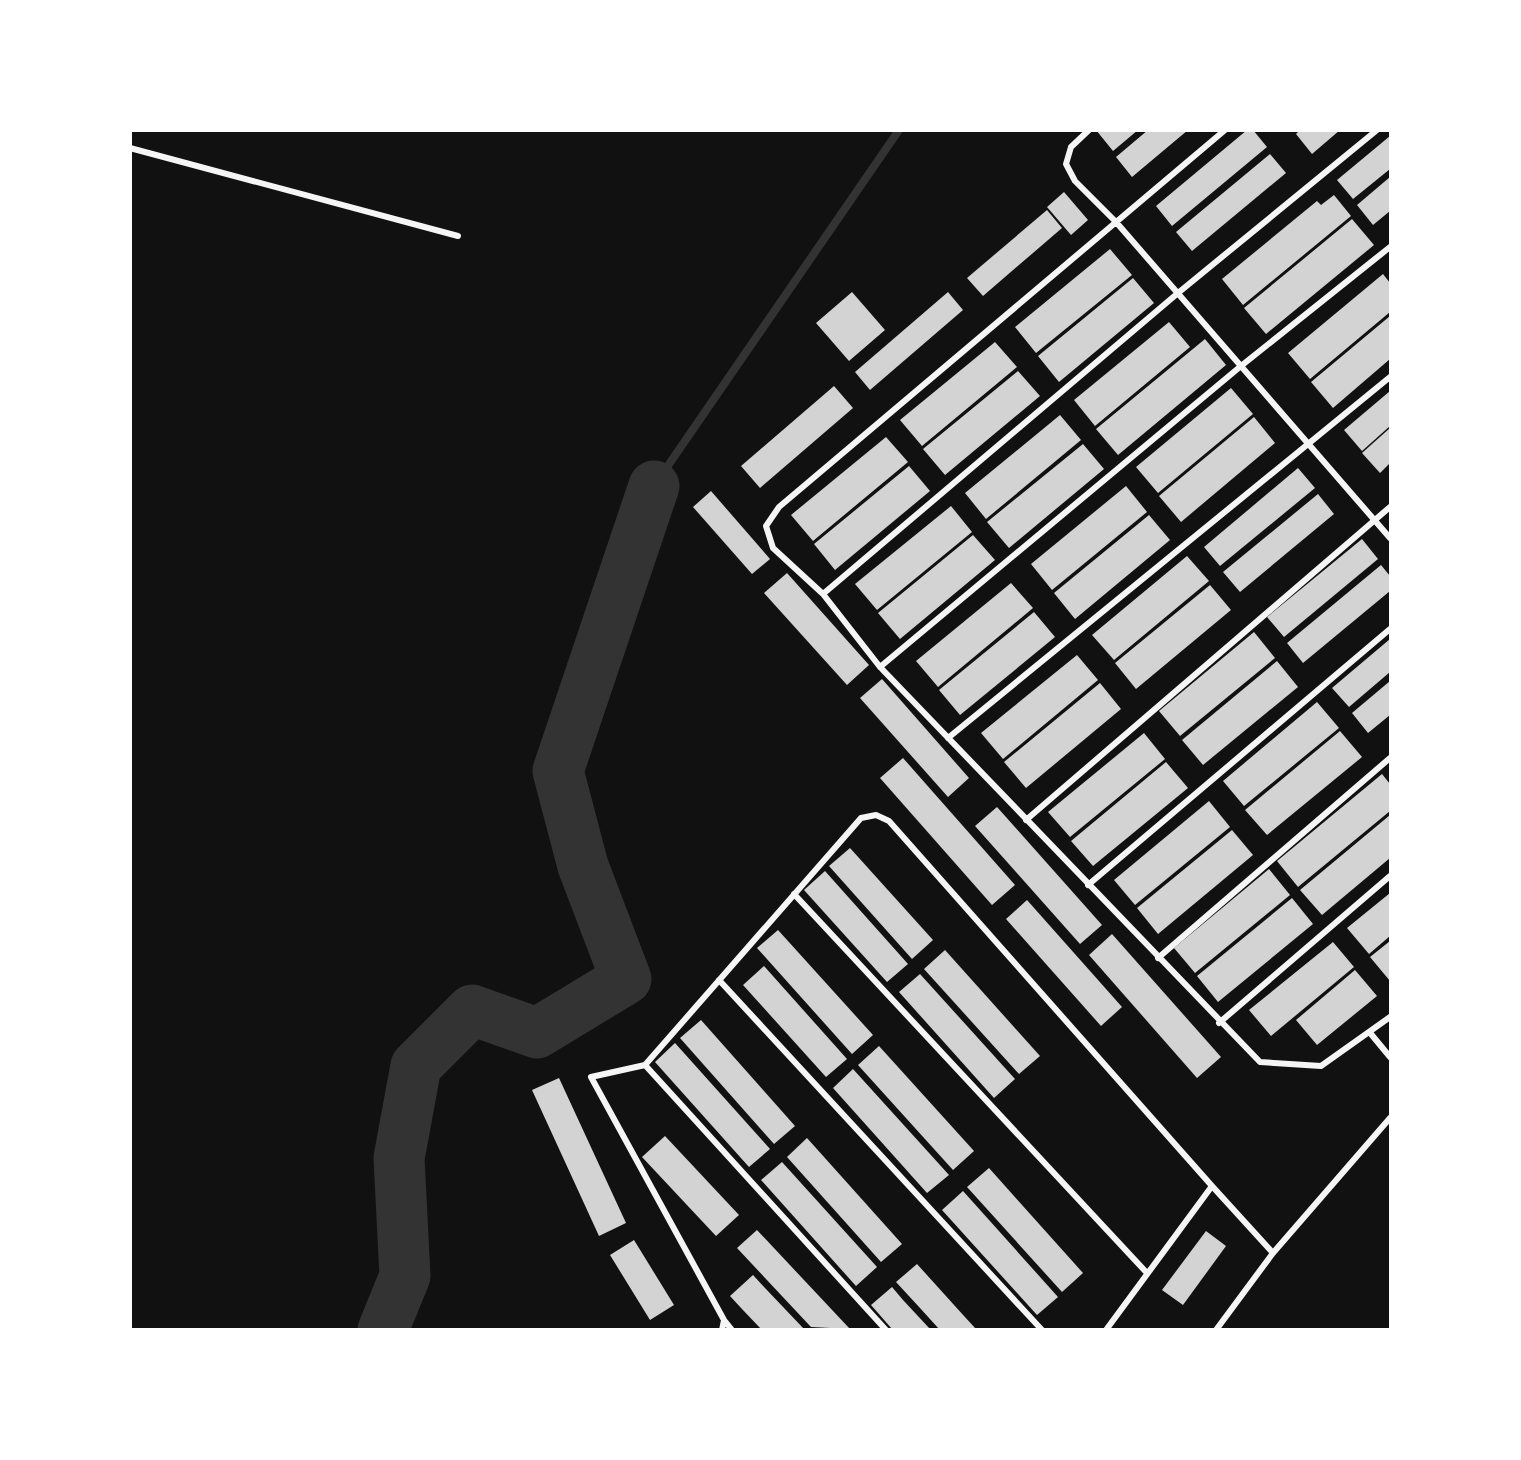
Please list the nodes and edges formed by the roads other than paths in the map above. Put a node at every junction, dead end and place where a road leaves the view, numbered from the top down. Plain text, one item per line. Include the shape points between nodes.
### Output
1 (1089, 130) edge
2 (1225, 130) edge
3 (1377, 130) edge
4 (130, 148) edge
5 (1116, 222) junction
6 (459, 236) dead end
7 (1390, 247) edge
8 (1178, 293) junction
9 (1241, 366) junction
10 (1390, 377) edge
11 (1310, 445) junction
12 (1390, 507) edge
13 (1375, 520) junction
14 (1390, 538) edge
15 (823, 594) junction
16 (1390, 629) edge
17 (880, 667) junction
18 (948, 738) junction
19 (1390, 758) edge
20 (1026, 820) junction
21 (1390, 876) edge
22 (1088, 885) junction
23 (794, 894) junction
24 (1158, 958) junction
25 (719, 980) junction
26 (1390, 1017) edge
27 (1219, 1023) junction
28 (1371, 1034) junction
29 (1390, 1057) edge
30 (645, 1065) junction
31 (1390, 1118) edge
32 (1212, 1186) junction
33 (1273, 1253) junction
34 (1147, 1273) junction
35 (724, 1320) junction
36 (722, 1329) edge
37 (732, 1329) edge
38 (886, 1329) edge
39 (1042, 1329) edge
40 (1106, 1329) edge
41 (1216, 1329) edge

1 - 5 street via 1071,147 1066,164 1075,181
2 - 5 street
3 - 8 street
4 - 6 street
5 - 8 street
5 - 15 street via 779,507 766,526 773,548
7 - 9 street
8 - 9 street
8 - 15 street
9 - 11 street
9 - 17 street
10 - 11 street
11 - 13 street
11 - 18 street
12 - 13 street
13 - 14 street
13 - 20 street
15 - 17 street
16 - 22 street
17 - 18 street
18 - 20 street
19 - 24 street
20 - 22 street
21 - 27 street
22 - 24 street
23 - 25 street
23 - 32 street via 861,818 876,815 889,821
23 - 34 street
24 - 27 street
25 - 30 street
25 - 39 street
26 - 28 street
27 - 28 street via 1260,1062 1321,1066
28 - 29 street
30 - 35 street via 591,1077
30 - 38 street
31 - 33 street
32 - 33 street
32 - 34 street
33 - 41 street
34 - 40 street
35 - 36 street
35 - 37 street

